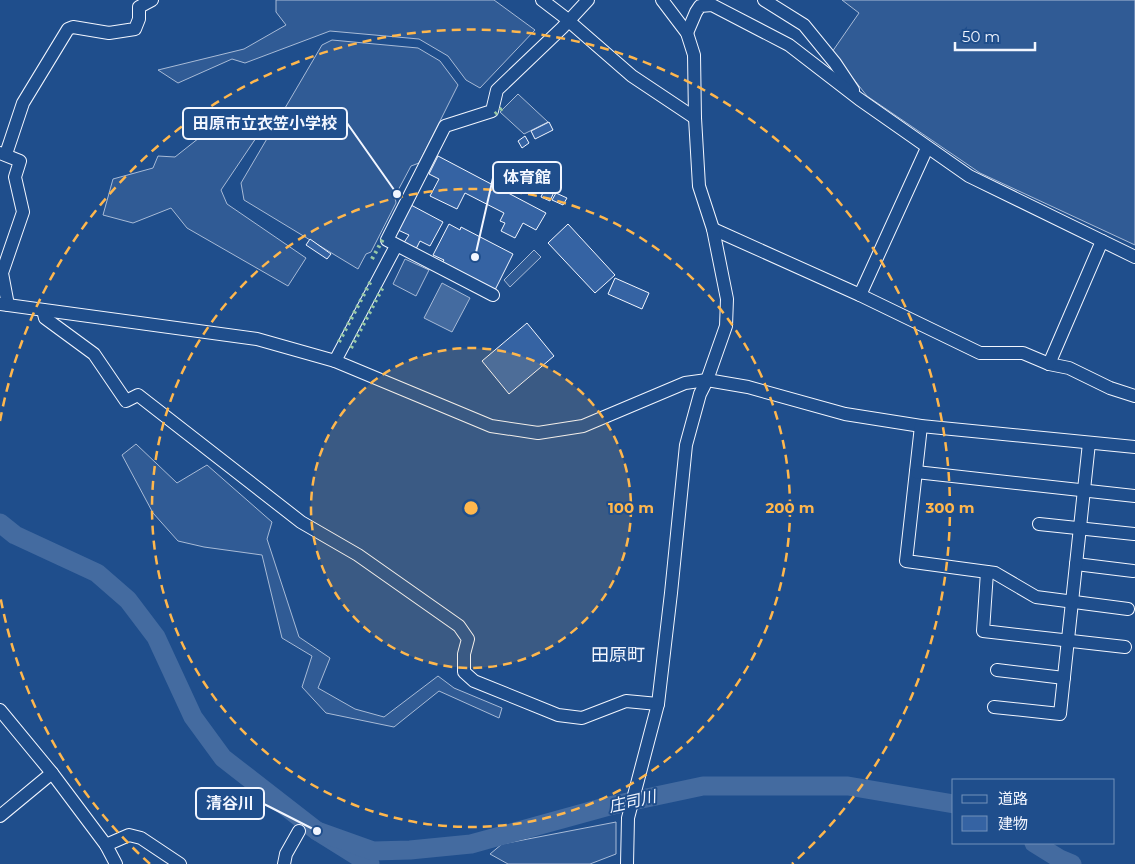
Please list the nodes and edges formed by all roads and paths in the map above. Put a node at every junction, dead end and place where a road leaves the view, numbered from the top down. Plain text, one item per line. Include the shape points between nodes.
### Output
1 (152, 0) edge
2 (542, 0) edge
3 (588, 0) edge
4 (662, 0) edge
5 (764, 0) edge
6 (568, 21) junction
7 (687, 34) junction
8 (859, 99) junction
9 (695, 118) junction
10 (927, 148) junction
11 (3, 153) edge
12 (713, 229) junction
13 (1102, 241) junction
14 (396, 246) junction
15 (1135, 257) edge
16 (493, 295) dead end
17 (860, 295) junction
18 (4, 304) edge
19 (43, 310) junction
20 (336, 361) junction
21 (1049, 364) junction
22 (707, 380) junction
23 (1135, 396) edge
24 (921, 426) junction
25 (1089, 443) junction
26 (1135, 447) edge
27 (916, 472) junction
28 (1084, 491) junction
29 (1135, 496) edge
30 (1039, 524) dead end
31 (1080, 528) junction
32 (1134, 534) dead end
33 (1076, 564) junction
34 (1132, 571) dead end
35 (987, 572) junction
36 (1072, 603) junction
37 (1128, 608) dead end
38 (1067, 640) junction
39 (1125, 647) dead end
40 (998, 670) dead end
41 (1064, 678) junction
42 (658, 704) junction
43 (994, 707) dead end
44 (0, 710) edge
45 (52, 774) junction
46 (0, 816) edge
47 (299, 830) dead end
48 (106, 845) junction
49 (116, 864) edge
50 (180, 864) edge
51 (284, 864) edge
52 (626, 864) edge

1 - 11 street via 138,7 140,19 135,29 109,34 73,27 68,29 23,103
2 - 6 street
3 - 6 street
4 - 7 street
5 - 8 street via 804,26
6 - 9 street via 632,76
6 - 14 street via 497,90 492,111 445,126 387,240
7 - 8 street via 700,6 712,5 788,45
7 - 9 street via 694,55
8 - 10 street
9 - 12 street via 699,186
10 - 13 street via 969,176
10 - 17 street
11 - 18 street via 20,161 16,177 23,212 2,273
12 - 17 street
12 - 22 street via 727,299 726,326
13 - 15 street
13 - 21 street
14 - 16 street
14 - 20 street
17 - 21 street via 980,353 1023,352
18 - 19 street
19 - 20 street via 257,339
19 - 42 street via 45,318 94,354 126,401 138,395 301,522 358,555 459,626 468,638 464,672 474,681 558,715 582,718 626,700
20 - 22 street via 491,426 538,434 583,426 685,383
21 - 23 street via 1069,368
22 - 24 street via 748,387 845,414
22 - 42 street via 686,446
24 - 25 street
24 - 27 street
25 - 26 street
25 - 28 street
27 - 28 street
27 - 35 street via 906,561
28 - 29 street
28 - 31 street
30 - 31 street
31 - 32 street
31 - 33 street
33 - 34 street
33 - 36 street
35 - 36 street via 995,573 1036,597
35 - 38 street via 982,631
36 - 37 street
36 - 38 street
38 - 39 street
38 - 41 street
40 - 41 street
41 - 43 street via 1060,714
42 - 52 street via 628,818
44 - 45 street
45 - 46 street
45 - 48 street
47 - 51 street
48 - 49 street
48 - 50 street via 129,835 141,838

